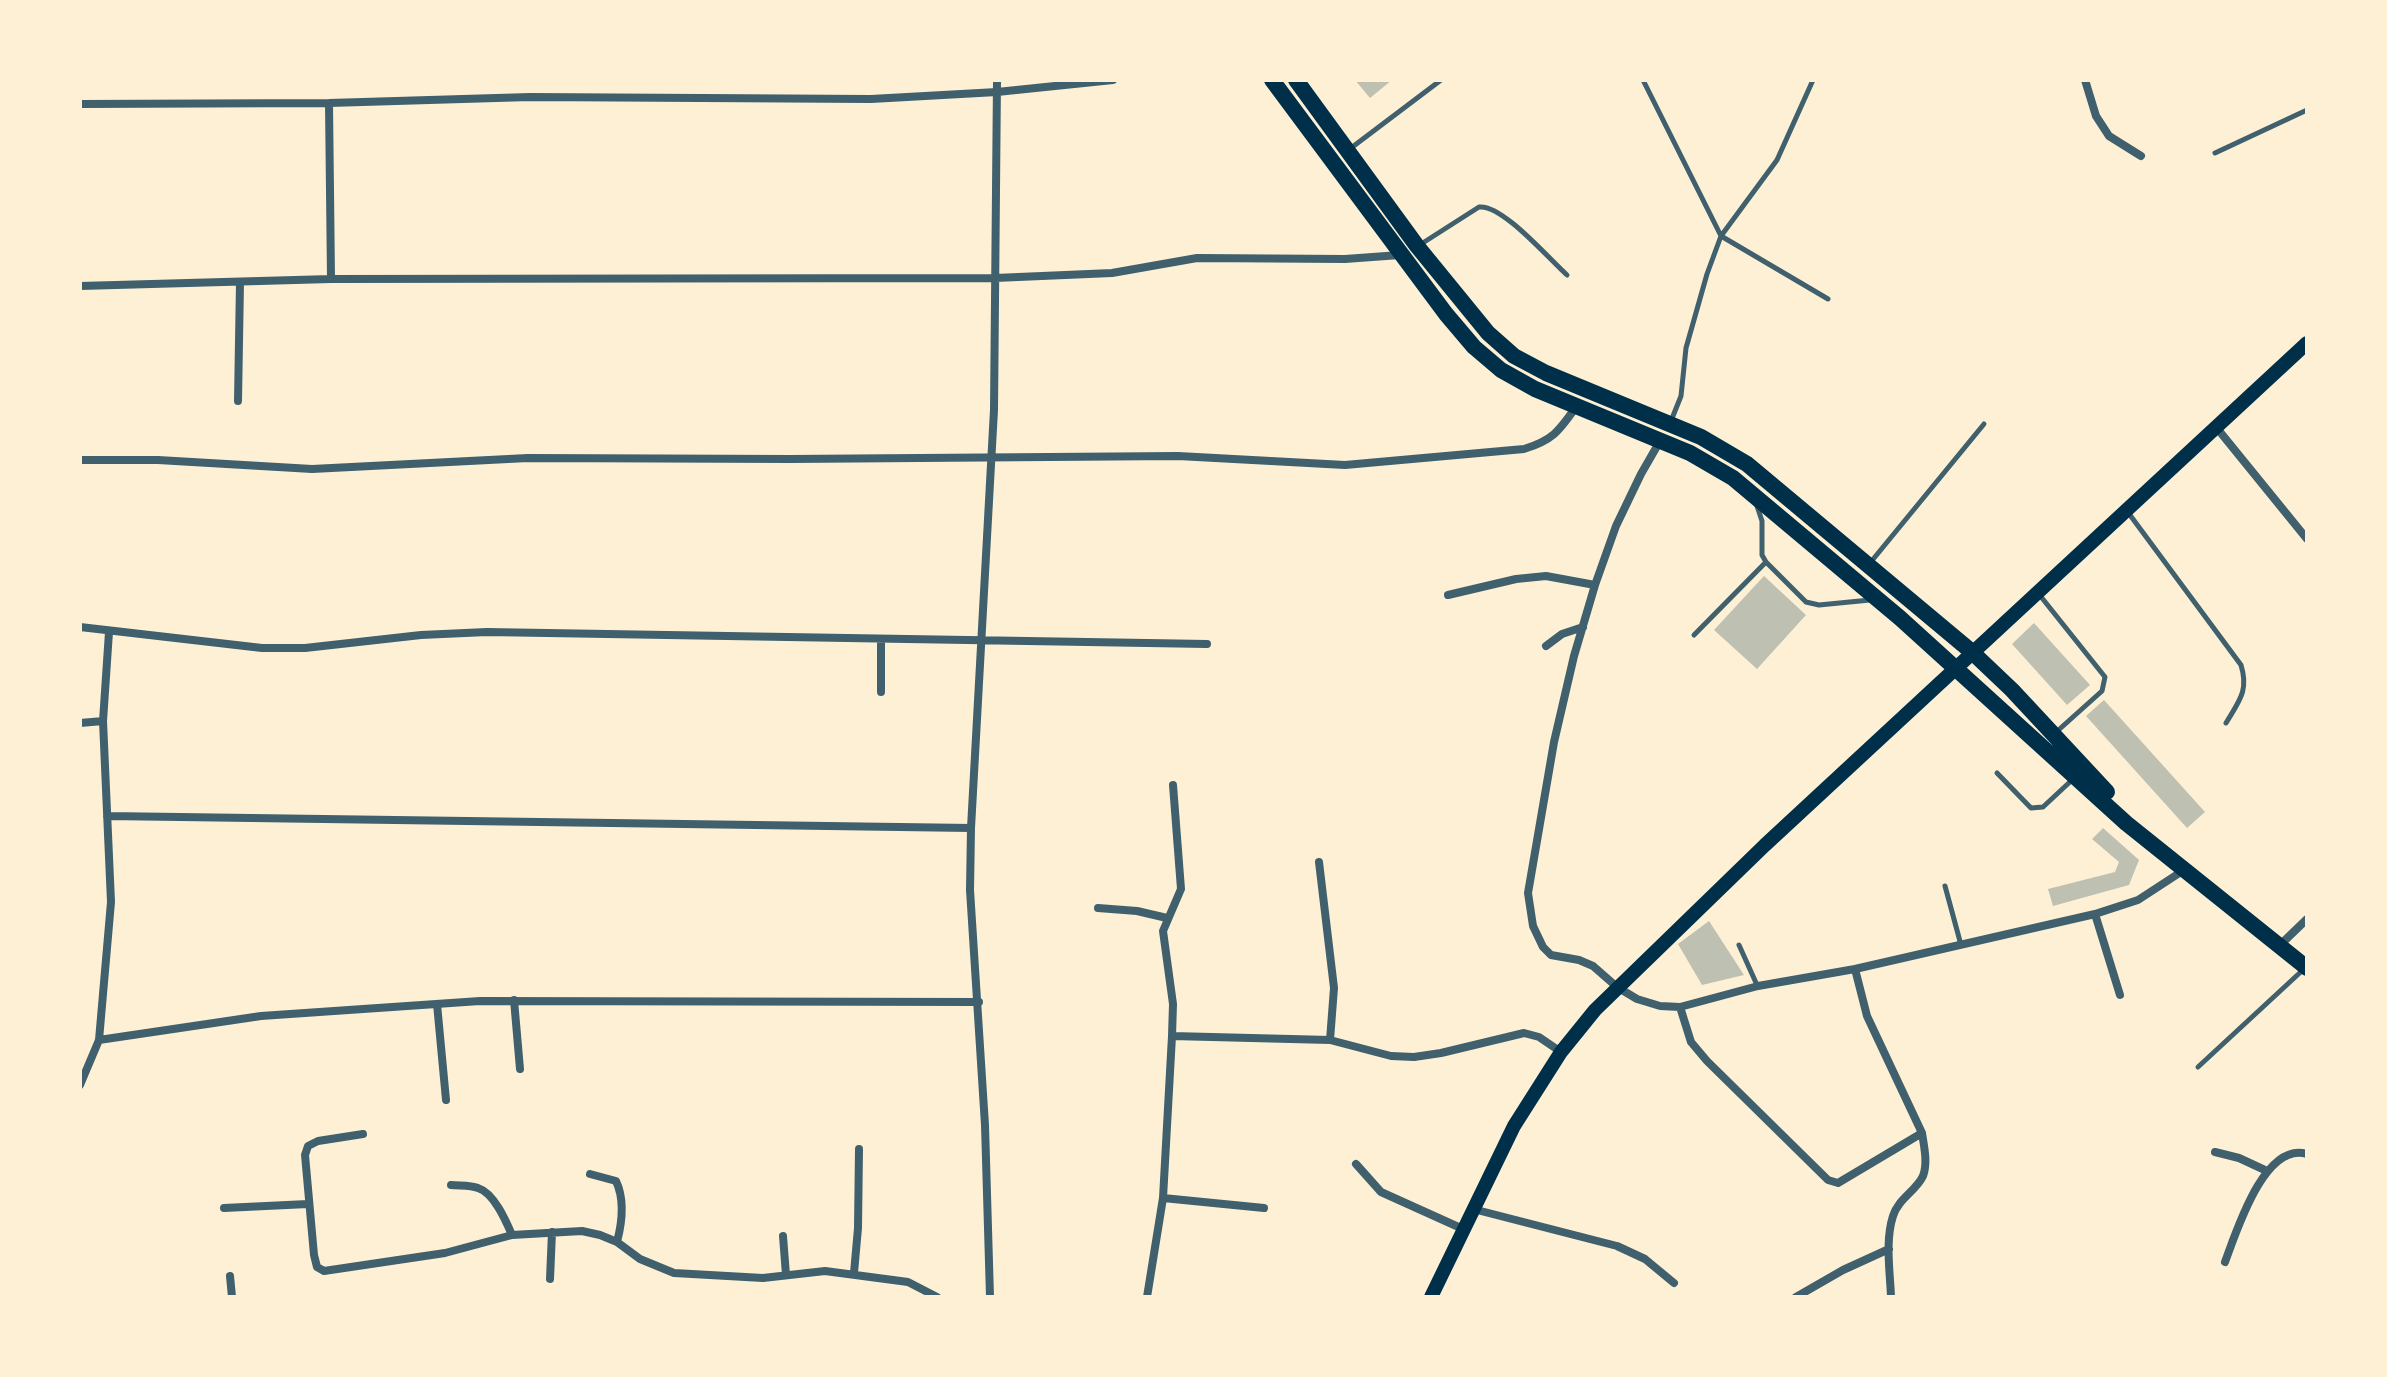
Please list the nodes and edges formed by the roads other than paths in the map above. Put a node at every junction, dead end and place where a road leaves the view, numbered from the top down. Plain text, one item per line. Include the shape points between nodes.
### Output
1 (997, 80) edge
2 (1113, 80) edge
3 (1272, 80) edge
4 (1296, 80) edge
5 (1441, 80) edge
6 (1643, 80) edge
7 (1813, 80) edge
8 (2085, 80) edge
9 (997, 92) junction
10 (329, 103) junction
11 (80, 104) edge
12 (2307, 110) edge
13 (1347, 151) junction
14 (2215, 153) dead end
15 (2141, 156) dead end
16 (1332, 163) junction
17 (1721, 236) junction
18 (1417, 246) junction
19 (1400, 255) junction
20 (1567, 275) dead end
21 (995, 278) junction
22 (331, 279) junction
23 (240, 282) junction
24 (80, 286) edge
25 (1828, 299) dead end
26 (2307, 343) edge
27 (238, 401) dead end
28 (1576, 407) junction
29 (1669, 424) junction
30 (1984, 424) dead end
31 (2216, 427) junction
32 (1661, 440) junction
33 (991, 457) junction
34 (80, 460) edge
35 (1753, 495) junction
36 (2126, 510) junction
37 (2307, 539) edge
38 (1766, 562) junction
39 (1869, 564) junction
40 (1595, 585) junction
41 (2037, 592) junction
42 (1448, 595) dead end
43 (1878, 599) junction
44 (80, 627) edge
45 (1583, 627) junction
46 (109, 632) junction
47 (1694, 635) dead end
48 (881, 640) junction
49 (981, 642) junction
50 (1207, 644) dead end
51 (1546, 646) dead end
52 (1972, 652) junction
53 (1956, 668) junction
54 (881, 692) dead end
55 (103, 721) junction
56 (80, 723) edge
57 (2226, 723) dead end
58 (2053, 734) junction
59 (1997, 773) dead end
60 (2076, 776) junction
61 (1173, 785) dead end
62 (107, 816) junction
63 (971, 828) junction
64 (1319, 862) dead end
65 (2184, 870) junction
66 (1945, 886) dead end
67 (1098, 908) dead end
68 (2095, 914) junction
69 (1167, 918) junction
70 (2307, 919) edge
71 (1739, 945) dead end
72 (1961, 945) junction
73 (2279, 946) junction
74 (2306, 968) edge
75 (1855, 969) junction
76 (1758, 986) junction
77 (1617, 987) junction
78 (2120, 995) dead end
79 (514, 1000) junction
80 (979, 1002) junction
81 (437, 1004) junction
82 (1680, 1007) junction
83 (1172, 1036) junction
84 (99, 1040) junction
85 (1330, 1040) junction
86 (1561, 1052) junction
87 (2198, 1067) dead end
88 (520, 1069) dead end
89 (80, 1085) edge
90 (446, 1100) dead end
91 (1922, 1133) junction
92 (363, 1134) dead end
93 (859, 1149) dead end
94 (2215, 1152) dead end
95 (2307, 1154) edge
96 (1356, 1164) dead end
97 (2267, 1171) junction
98 (590, 1174) dead end
99 (451, 1185) dead end
100 (1163, 1198) junction
101 (308, 1204) junction
102 (224, 1208) dead end
103 (1264, 1208) dead end
104 (1473, 1209) junction
105 (1463, 1229) junction
106 (552, 1232) junction
107 (512, 1235) junction
108 (783, 1236) dead end
109 (617, 1242) junction
110 (1889, 1249) junction
111 (2225, 1262) dead end
112 (854, 1273) junction
113 (786, 1275) junction
114 (230, 1276) dead end
115 (550, 1279) dead end
116 (1674, 1283) dead end
117 (232, 1297) edge
118 (937, 1297) edge
119 (990, 1297) edge
120 (1147, 1297) edge
121 (1431, 1297) edge
122 (1796, 1297) edge
123 (1891, 1297) edge

1 - 9 street
2 - 9 street
3 - 16 main road
4 - 13 main road
5 - 13 lane
6 - 17 lane
7 - 17 lane via 1777,160
8 - 15 street via 2096,116 2109,136
9 - 10 street via 871,99 530,97
9 - 21 street
10 - 11 street
10 - 22 street
12 - 14 lane
13 - 16 main road
13 - 18 main road
16 - 19 main road
17 - 25 lane
17 - 29 lane via 1702,289 1686,348 1681,396
18 - 19 main road
18 - 20 lane via 1489,206
18 - 29 main road via 1488,333 1514,356
19 - 21 street via 1197,258 1112,273
19 - 28 main road via 1474,347 1501,370
21 - 22 street
21 - 33 street
22 - 23 street
23 - 24 street
23 - 27 street
26 - 31 main road
28 - 32 main road
28 - 33 street via 1546,442 1408,461 1345,465 1178,456
29 - 32 main road
29 - 39 main road via 1747,464
30 - 39 lane
31 - 36 main road
31 - 37 street
32 - 35 main road via 1715,466
32 - 40 street via 1616,526
33 - 34 street via 528,458 312,469
33 - 49 street
35 - 38 lane
35 - 43 main road
36 - 41 main road
36 - 57 lane via 2241,665 2244,692
38 - 43 lane via 1806,602
38 - 47 lane
39 - 52 main road
40 - 42 street via 1546,576
40 - 45 street
41 - 52 main road
41 - 58 lane via 2105,677 2102,691
43 - 53 main road
44 - 46 street
45 - 51 street
45 - 77 street via 1554,742 1528,905 1533,926 1551,955 1593,966
46 - 48 street via 262,648 487,632
46 - 55 street
48 - 49 street
48 - 54 street
49 - 50 street
49 - 63 street
52 - 53 main road
52 - 58 main road
53 - 60 main road
53 - 77 main road
55 - 56 street
55 - 62 street
58 - 65 main road
59 - 60 lane via 2031,808 2043,807
60 - 65 main road
61 - 69 street via 1181,889
62 - 63 street
62 - 84 street via 111,902
63 - 80 street
64 - 85 street via 1334,988
65 - 68 street via 2138,900
65 - 73 main road
66 - 72 lane
67 - 69 street
68 - 72 street
68 - 78 street
69 - 83 street via 1164,944
70 - 73 street
71 - 76 lane
72 - 75 street
73 - 74 main road
74 - 87 lane
75 - 76 street
75 - 91 street via 1867,1016
76 - 82 street
77 - 82 street via 1649,1003
77 - 86 main road
79 - 80 street
79 - 81 street
79 - 88 street
80 - 119 street
81 - 84 street via 261,1016
81 - 90 street
82 - 91 street via 1691,1042 1707,1061 1828,1180 1838,1183
83 - 85 street
83 - 100 street
84 - 89 street
85 - 86 street via 1414,1057 1524,1033
86 - 104 main road via 1514,1126
91 - 110 street via 1922,1177 1896,1209
92 - 101 street via 308,1146
93 - 112 street
94 - 97 street
95 - 97 street via 2287,1157
96 - 105 street via 1381,1192
97 - 111 street via 2253,1191
98 - 109 street via 616,1181 621,1192
99 - 107 street via 486,1192
100 - 103 street
100 - 120 street
101 - 102 street
101 - 107 street via 314,1255 324,1271 445,1253
104 - 105 main road
104 - 116 street via 1617,1246 1645,1259
105 - 121 main road
106 - 107 street
106 - 109 street via 582,1231
106 - 115 street
108 - 113 street
109 - 113 street via 674,1273
110 - 122 street
110 - 123 street
112 - 113 street
112 - 118 street via 908,1282
114 - 117 street

